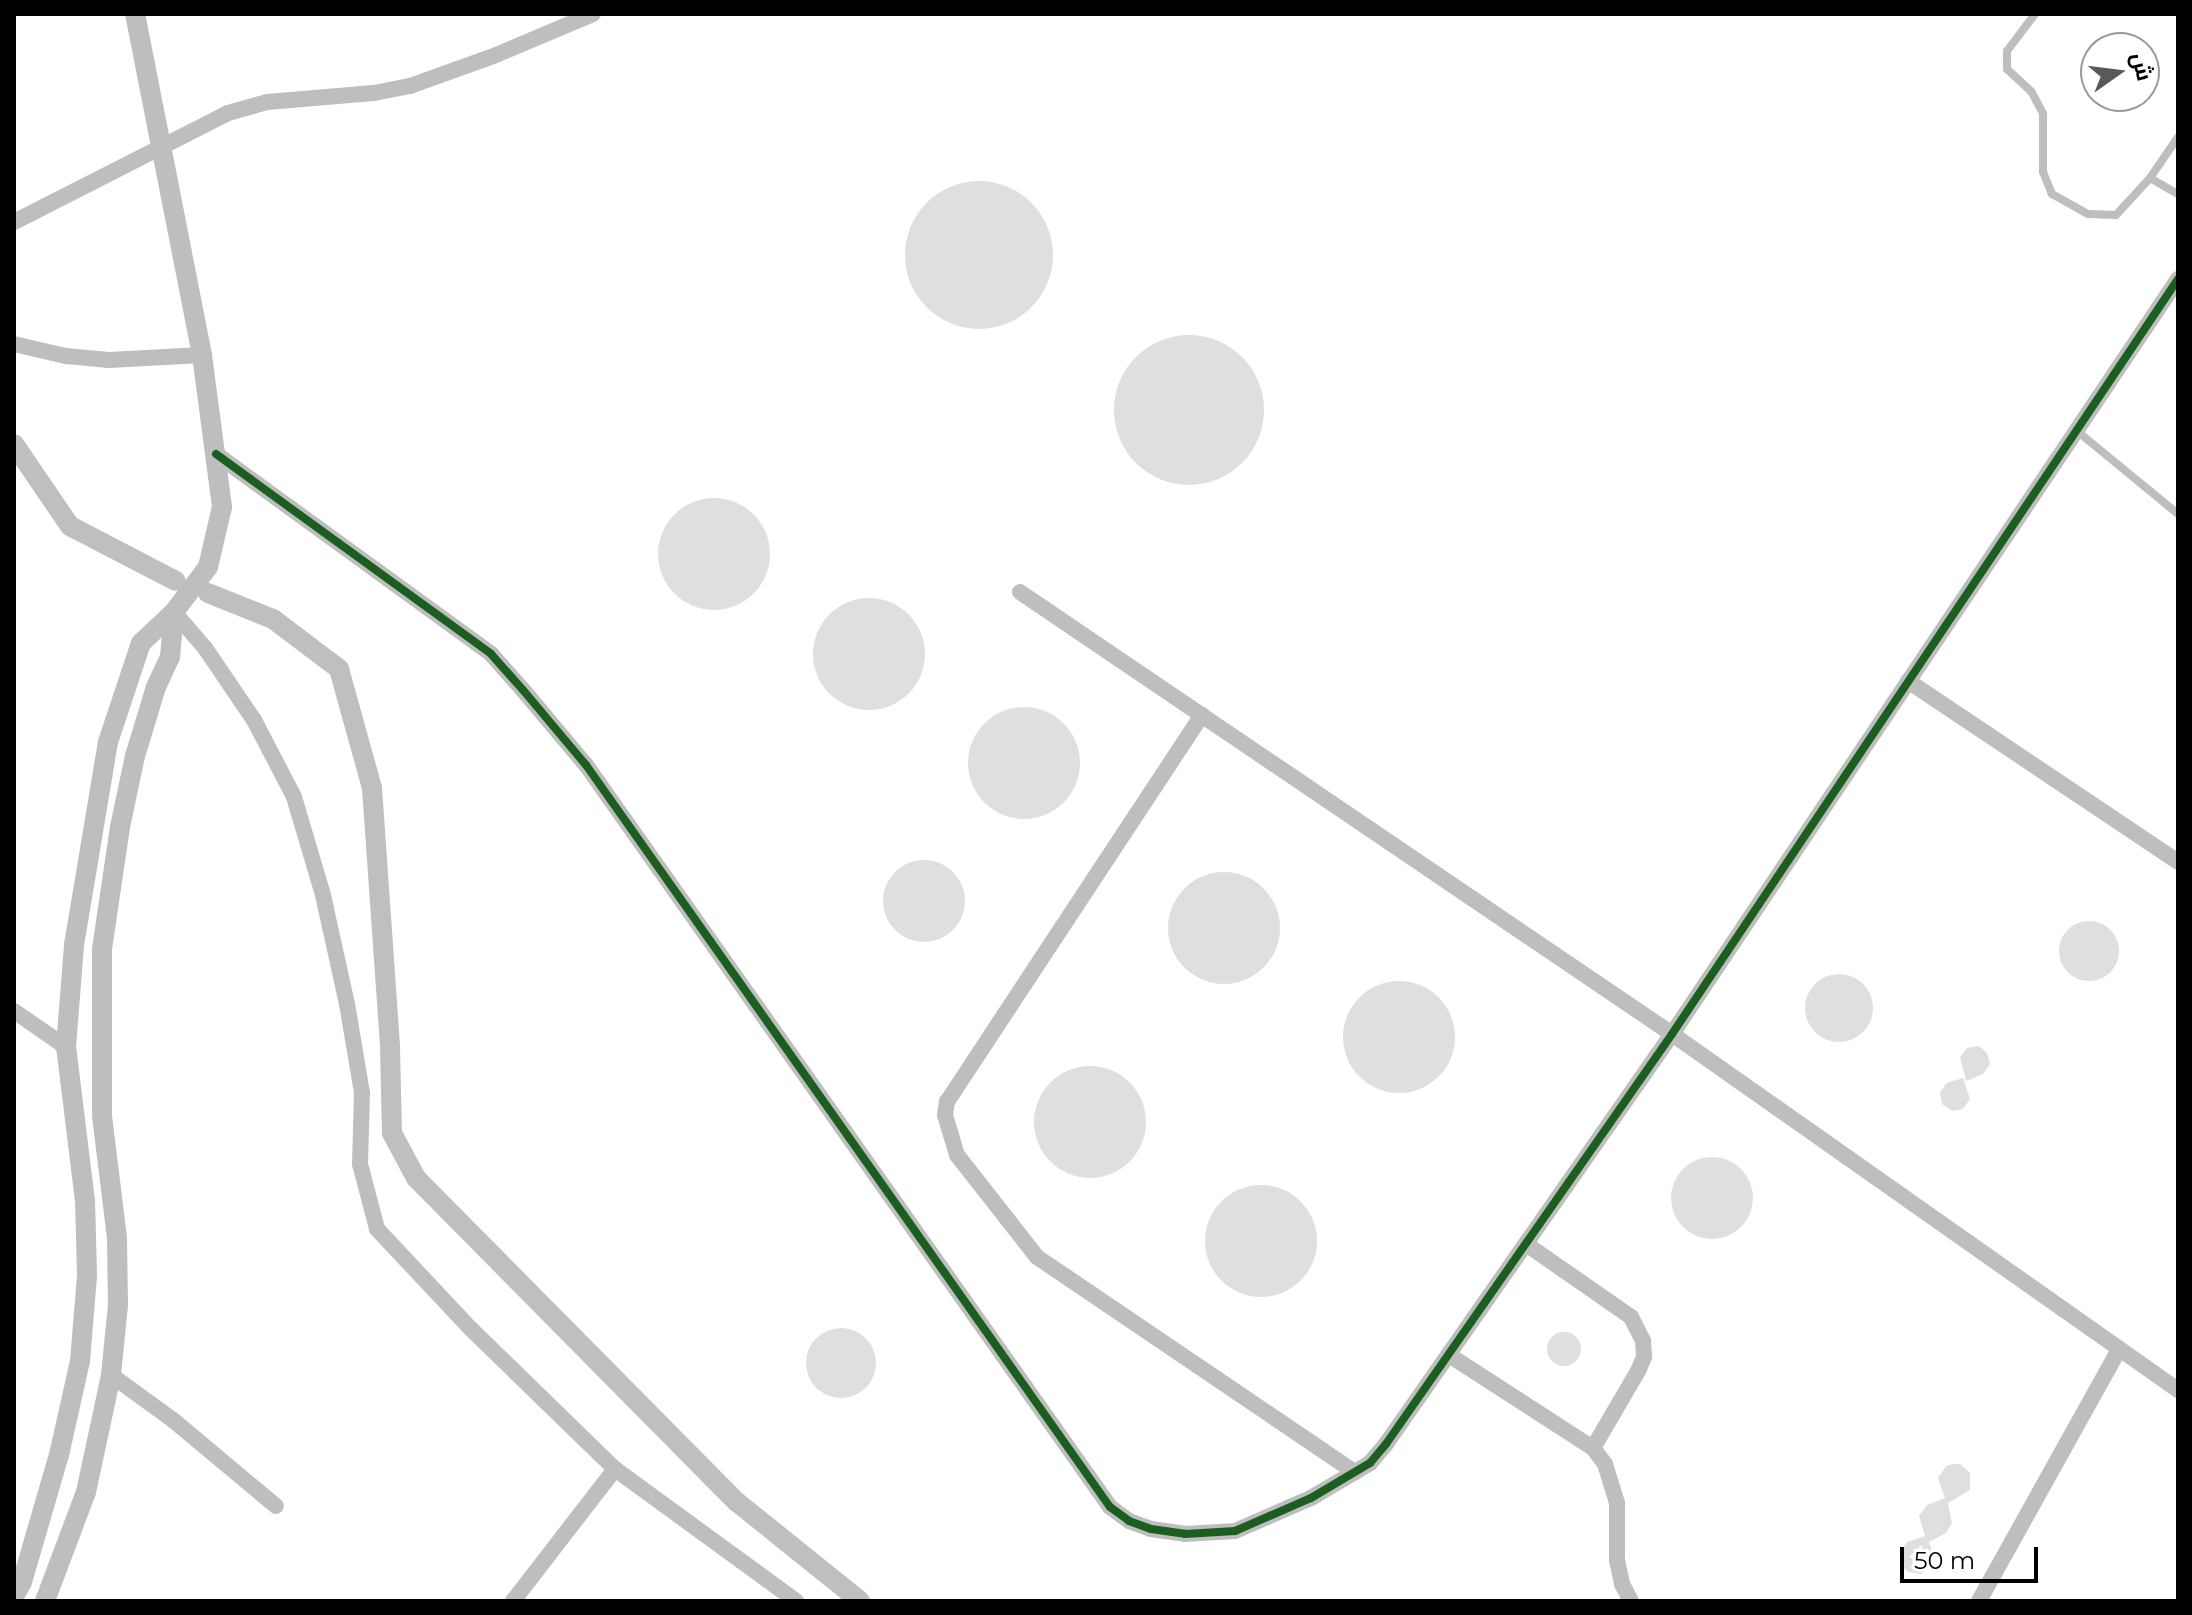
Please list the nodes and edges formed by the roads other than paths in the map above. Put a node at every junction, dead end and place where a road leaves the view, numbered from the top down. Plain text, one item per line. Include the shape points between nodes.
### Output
1 (135, 14) edge
2 (593, 14) edge
3 (2035, 14) edge
4 (2178, 137) edge
5 (162, 149) junction
6 (2150, 178) junction
7 (2178, 194) edge
8 (14, 222) edge
9 (2178, 279) edge
10 (14, 344) edge
11 (202, 355) junction
12 (2076, 430) junction
13 (216, 454) junction
14 (2178, 514) edge
15 (1020, 592) dead end
16 (174, 612) junction
17 (1908, 681) junction
18 (1202, 715) junction
19 (2178, 862) edge
20 (74, 945) junction
21 (102, 949) junction
22 (14, 1011) edge
23 (1672, 1034) junction
24 (66, 1047) junction
25 (1526, 1244) junction
26 (2118, 1351) junction
27 (1449, 1355) junction
28 (111, 1375) junction
29 (2178, 1390) edge
30 (1593, 1448) junction
31 (615, 1469) junction
32 (1355, 1472) junction
33 (50, 1486) junction
34 (83, 1500) junction
35 (276, 1506) dead end
36 (17, 1585) edge
37 (45, 1601) edge
38 (513, 1601) edge
39 (796, 1601) edge
40 (1631, 1601) edge
41 (1979, 1601) edge

1 - 5 street
2 - 5 street via 410,86 267,102 228,113
3 - 6 lane via 2007,51 2007,69 2031,91 2043,114 2043,172 2052,194 2088,214 2116,215
4 - 6 lane
5 - 8 street
5 - 11 street
6 - 7 lane
9 - 12 street
10 - 11 street via 109,360
11 - 13 street
12 - 14 lane
12 - 17 street
13 - 16 street via 222,507 208,567
13 - 32 street via 491,654 559,732 1110,1507 1151,1529 1185,1534 1235,1531
15 - 18 street
16 - 20 street via 141,643 108,742
16 - 21 street via 170,657 152,700 123,812
16 - 31 street via 254,720 294,797 347,1004 362,1093 360,1164 377,1229
17 - 19 street
17 - 23 street
18 - 23 street
18 - 32 street via 947,1101 945,1115 957,1155 1037,1257
20 - 21 street
20 - 24 street
21 - 28 street via 102,1115 117,1238
22 - 24 street
23 - 25 street
23 - 26 street
24 - 33 street via 85,1201 87,1275 80,1361
25 - 27 street
25 - 30 street via 1631,1317 1643,1341 1638,1371
26 - 29 street
26 - 41 street
27 - 30 street
27 - 32 street via 1386,1444
28 - 34 street
28 - 35 street
30 - 40 street via 1613,1484 1617,1560
31 - 38 street
31 - 39 street
33 - 34 street
33 - 36 street
34 - 37 street

